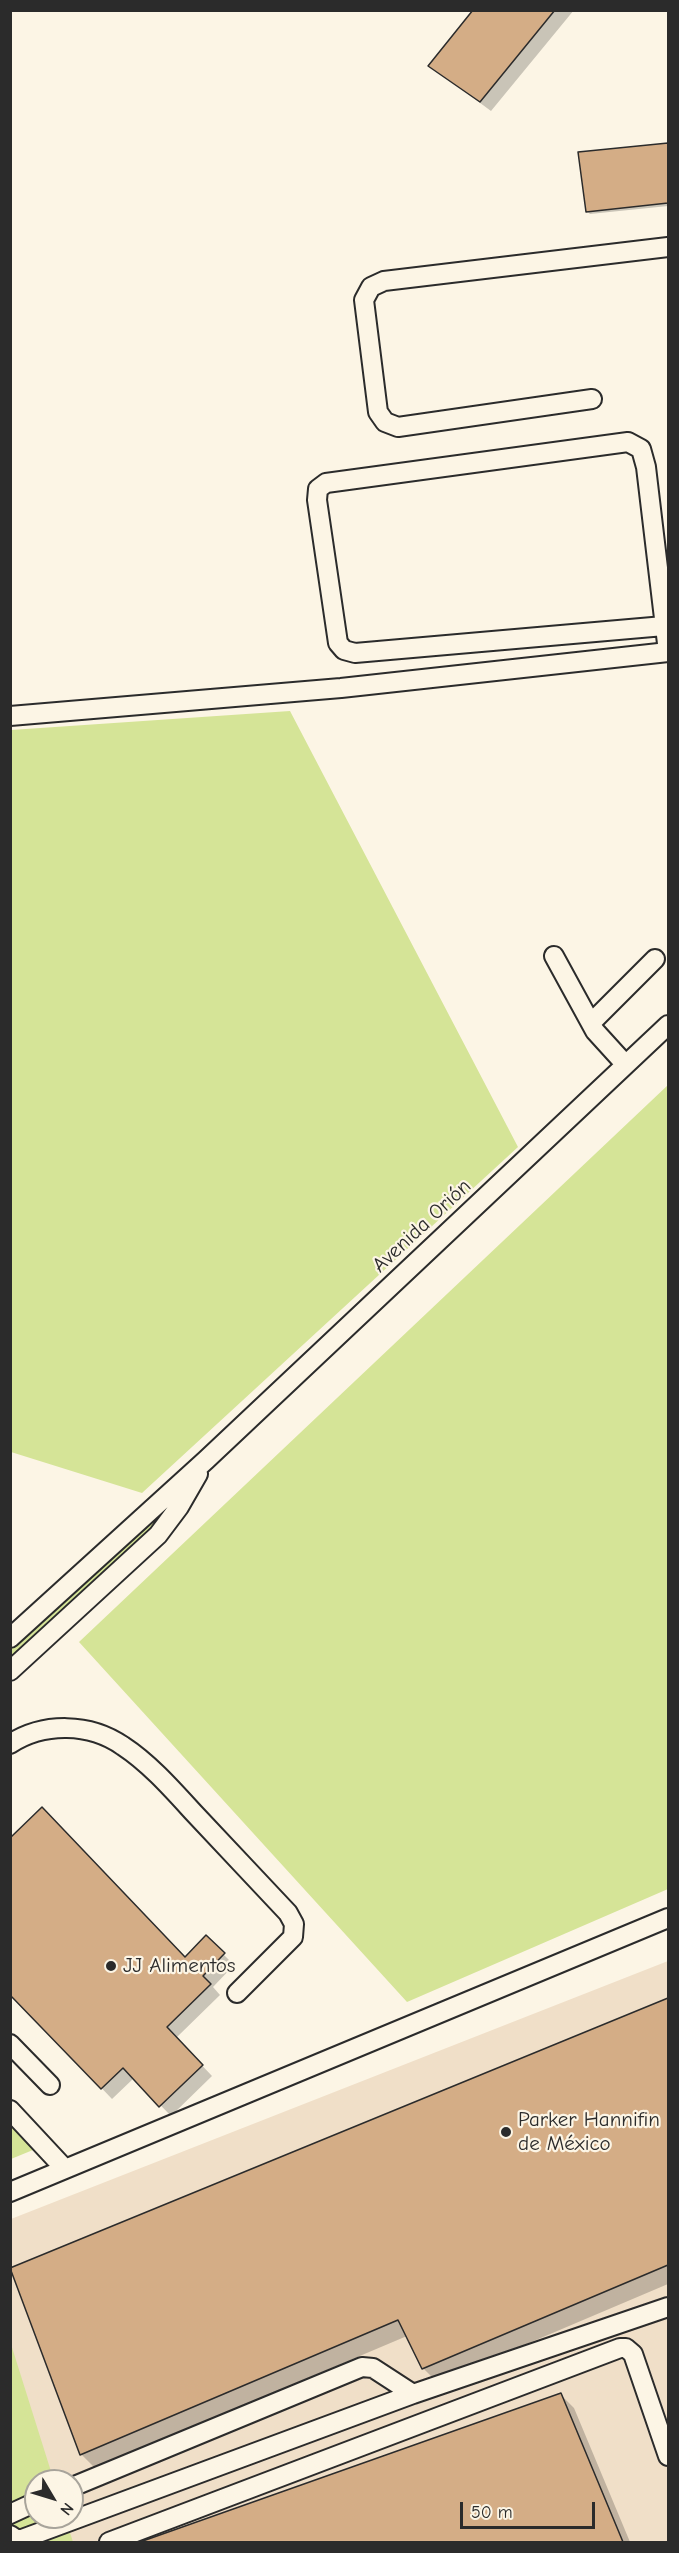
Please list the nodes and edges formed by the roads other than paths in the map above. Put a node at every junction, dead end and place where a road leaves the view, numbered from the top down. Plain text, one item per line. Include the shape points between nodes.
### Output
1 (669, 247) edge
2 (592, 399) dead end
3 (664, 626) junction
4 (668, 652) edge
5 (10, 716) edge
6 (554, 956) dead end
7 (655, 959) dead end
8 (591, 1023) junction
9 (669, 1025) edge
10 (625, 1064) junction
11 (206, 1460) junction
12 (10, 1638) edge
13 (10, 1671) edge
14 (10, 1744) edge
15 (669, 1918) edge
16 (237, 1993) dead end
17 (10, 2044) edge
18 (50, 2085) dead end
19 (10, 2110) edge
20 (65, 2169) junction
21 (10, 2192) edge
22 (669, 2307) edge
23 (413, 2394) junction
24 (669, 2456) edge
25 (84, 2482) edge
26 (24, 2508) edge
27 (10, 2514) edge
28 (10, 2535) edge
29 (109, 2542) edge

1 - 2 street via 384,281 371,287 364,300 378,412 385,422 398,427
3 - 3 street via 355,653 344,650 338,643 318,489 326,483 628,442 641,449 646,466
3 - 4 street
4 - 5 street via 341,688
6 - 8 street
7 - 8 street
8 - 10 street
9 - 10 street, Avenida Orión
10 - 11 street, Avenida Orión
11 - 12 street, Avenida Orión
11 - 13 street, Avenida Orión via 158,1535
14 - 16 street via 60,1726 92,1731 123,1745 168,1785 288,1913 294,1923 293,1937
15 - 20 street
17 - 18 street
19 - 20 street
20 - 21 street
22 - 23 street
23 - 25 street via 373,2368 362,2367
23 - 28 street via 22,2538
24 - 29 street via 633,2354 620,2348
26 - 27 street

